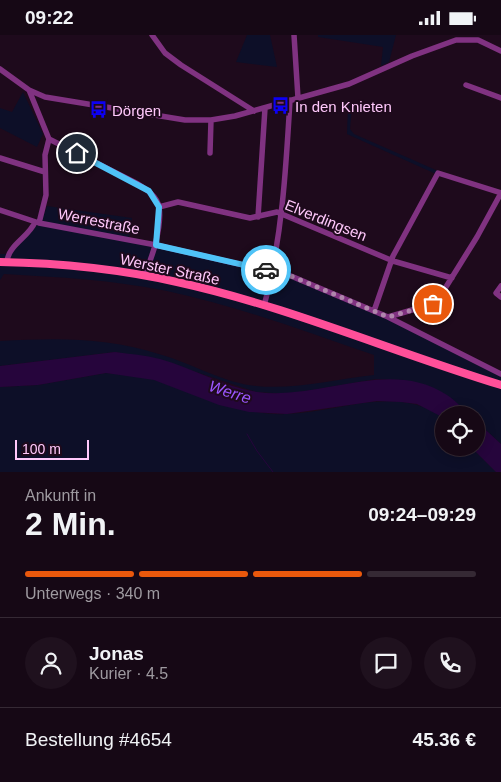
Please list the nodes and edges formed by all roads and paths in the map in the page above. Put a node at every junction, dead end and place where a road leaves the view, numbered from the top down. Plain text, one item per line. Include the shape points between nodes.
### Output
1 (152, 35) edge
2 (294, 35) edge
3 (455, 38) edge
4 (501, 51) edge
5 (0, 69) edge
6 (466, 85) dead end
7 (29, 90) junction
8 (298, 98) junction
9 (501, 98) edge
10 (290, 100) junction
11 (265, 108) junction
12 (254, 111) junction
13 (211, 120) junction
14 (49, 139) junction
15 (210, 153) dead end
16 (0, 158) edge
17 (45, 173) junction
18 (501, 193) edge
19 (159, 207) junction
20 (0, 210) edge
21 (282, 214) junction
22 (258, 217) junction
23 (37, 222) junction
24 (156, 245) junction
25 (393, 261) junction
26 (3, 262) edge
27 (274, 271) junction
28 (143, 275) junction
29 (452, 279) junction
30 (501, 286) edge
31 (498, 295) edge
32 (264, 306) junction
33 (374, 311) junction
34 (388, 317) junction
35 (501, 374) edge
36 (501, 385) edge

1 - 12 street via 165,53 181,65
2 - 8 street
3 - 4 street via 478,40
3 - 8 street via 349,84
5 - 7 street
6 - 9 street
7 - 13 street via 45,97 100,107 185,121
7 - 14 street
8 - 10 street
10 - 11 street
10 - 21 street
11 - 12 street
11 - 22 street
12 - 13 street
13 - 15 street
14 - 17 street
14 - 19 street via 138,184 149,191
16 - 17 street
17 - 23 street via 46,195
18 - 25 street via 438,173 393,255
18 - 29 street
19 - 22 street, Elverdingsen via 178,202
19 - 24 street
20 - 23 street, Werrestraße
21 - 22 street, Elverdingsen via 277,212
21 - 25 street, Elverdingsen
21 - 27 street
23 - 24 street, Werrestraße
23 - 26 street
24 - 27 street, Werrestraße
24 - 28 street
25 - 29 street, Elverdingsen
25 - 33 street
26 - 28 main road, Werster Straße
27 - 32 street
27 - 33 street, Werrestraße
28 - 32 main road, Werster Straße
29 - 34 street via 433,304
30 - 31 street
32 - 36 main road, Werster Straße
33 - 34 street, Werrestraße
34 - 35 street, Werrestraße

